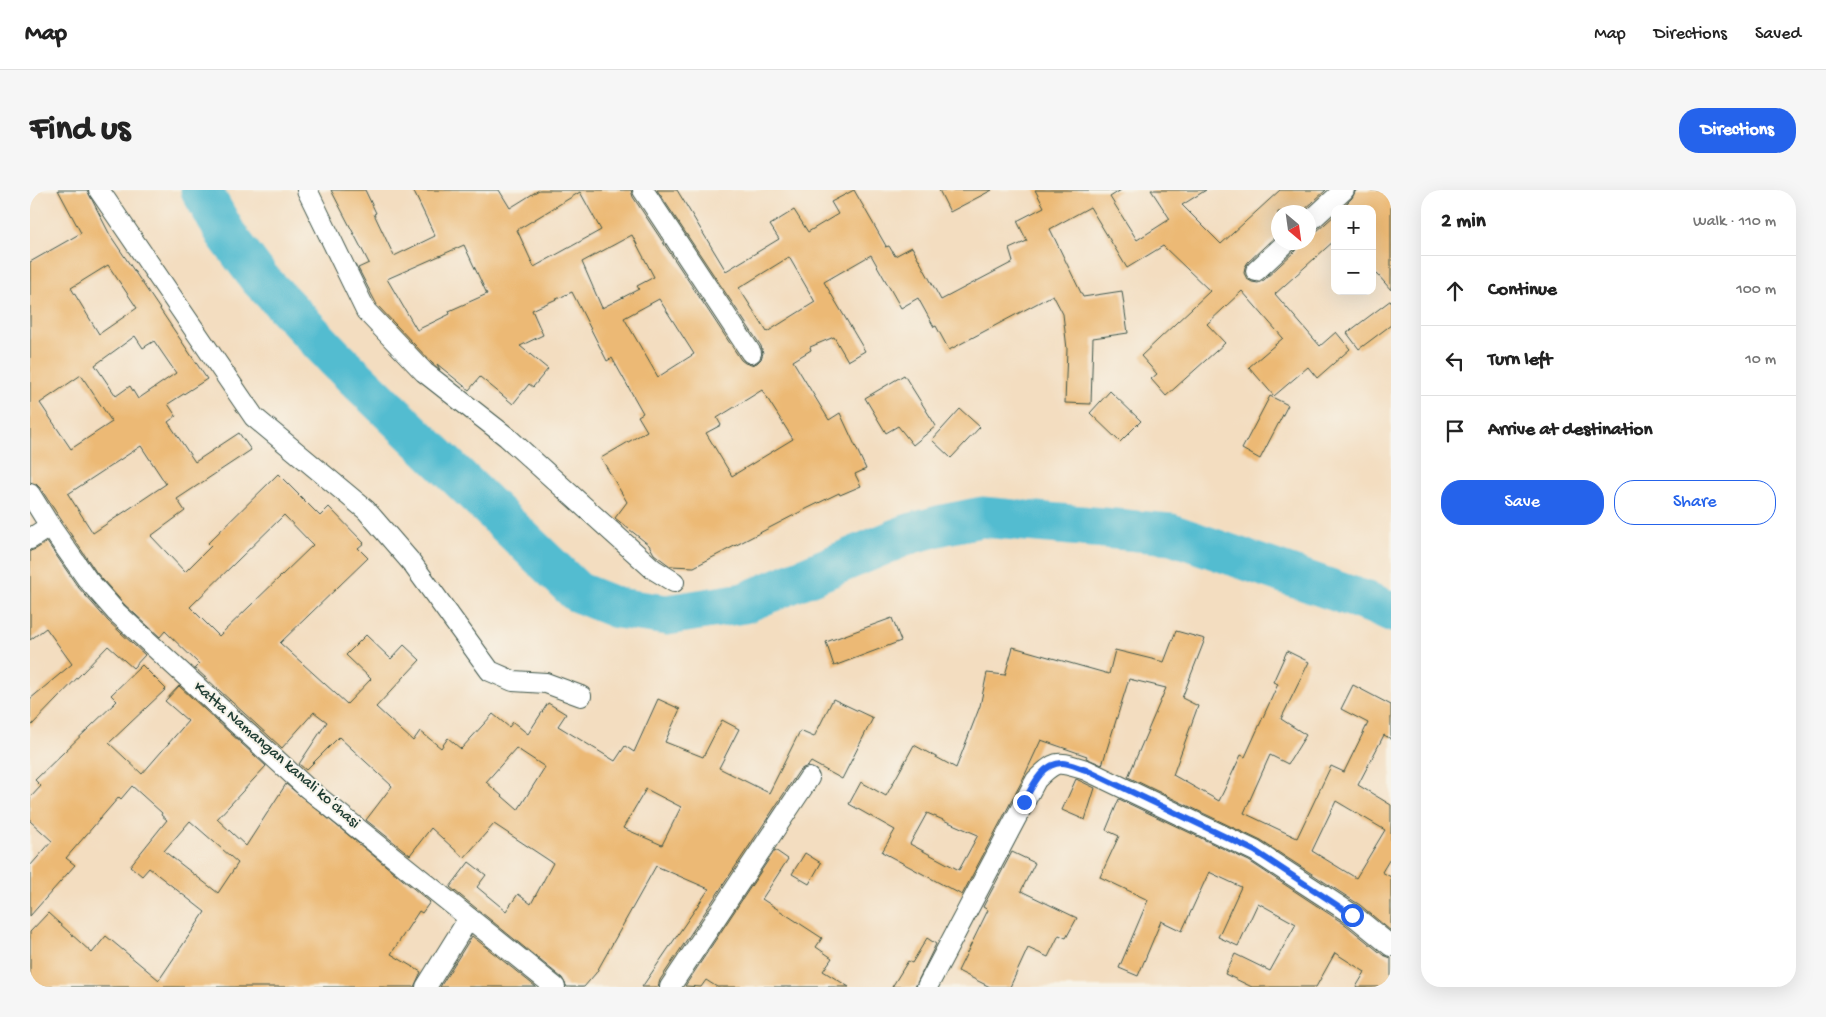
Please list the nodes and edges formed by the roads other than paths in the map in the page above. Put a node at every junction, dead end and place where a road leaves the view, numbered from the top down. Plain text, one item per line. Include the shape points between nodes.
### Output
1 (99, 190) edge
2 (307, 190) edge
3 (643, 190) edge
4 (1344, 190) edge
5 (1316, 216) edge
6 (1278, 250) edge
7 (1256, 271) dead end
8 (752, 353) dead end
9 (30, 494) edge
10 (50, 526) junction
11 (30, 539) edge
12 (674, 582) dead end
13 (581, 696) dead end
14 (809, 778) dead end
15 (469, 918) junction
16 (1391, 946) edge
17 (426, 987) edge
18 (555, 987) edge
19 (670, 987) edge
20 (927, 987) edge

1 - 13 street via 254,417 366,510 410,562 490,672 513,681 546,683
2 - 12 street via 366,310 424,372 507,438 653,568
3 - 8 street
4 - 5 street
6 - 7 street
9 - 10 street, Katta Namangan kanali koʻchasi
10 - 11 street
10 - 15 street, Katta Namangan kanali koʻchasi via 87,579 116,612 306,787
14 - 19 street
15 - 17 street
15 - 18 street, Katta Namangan kanali koʻchasi
16 - 20 street via 1352,915 1255,851 1086,770 1063,763 1051,765 1036,780

